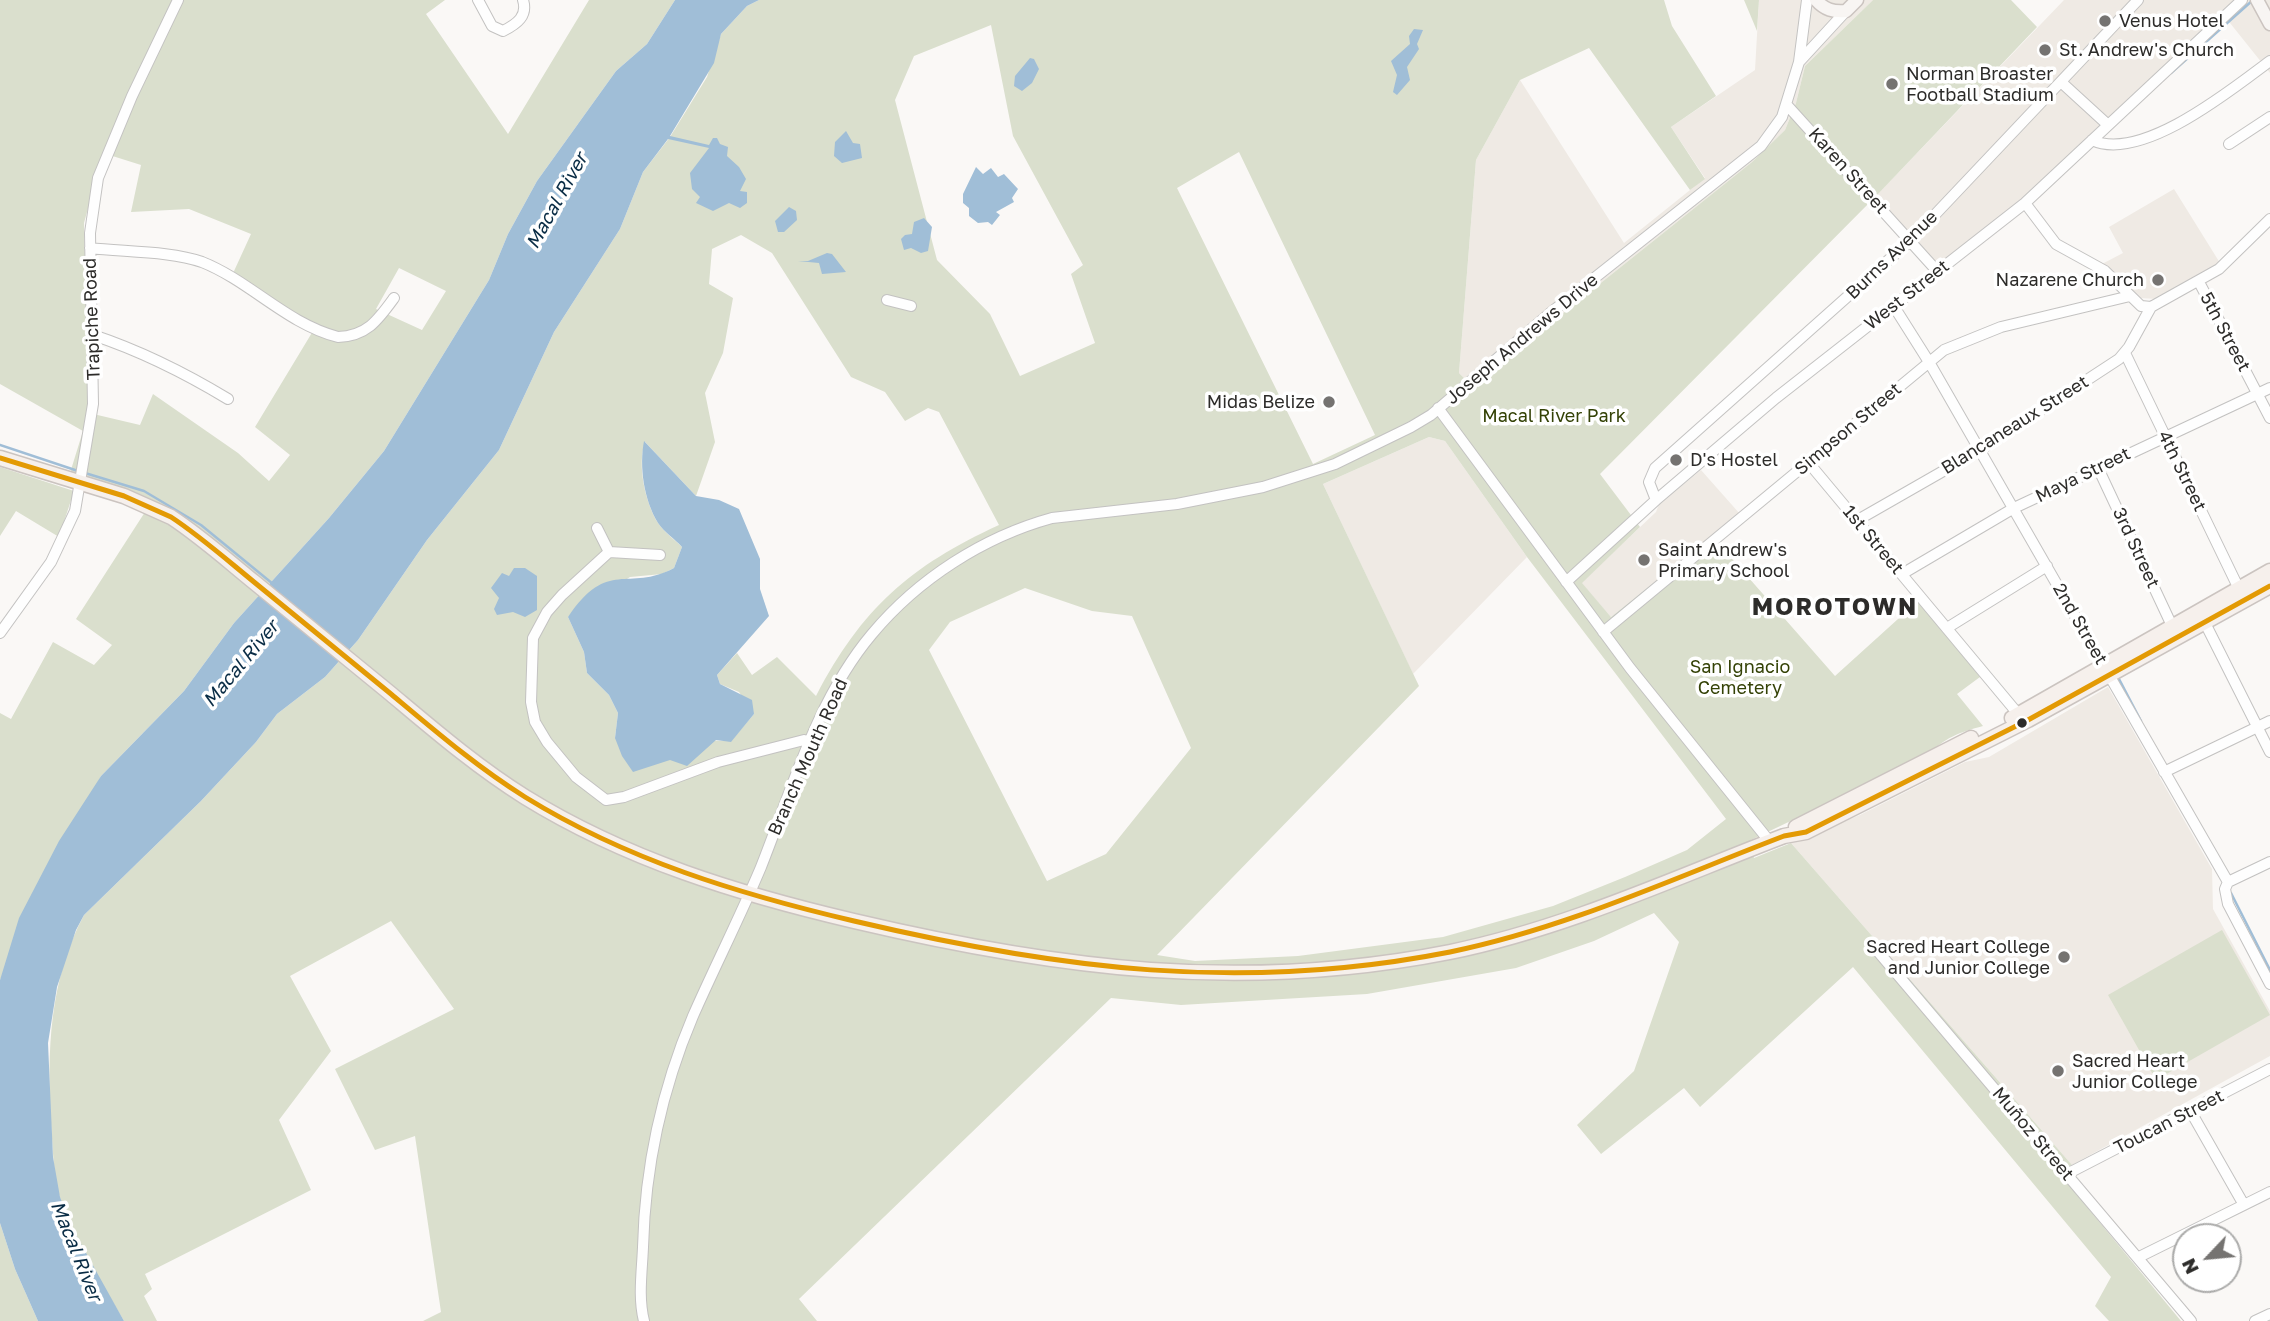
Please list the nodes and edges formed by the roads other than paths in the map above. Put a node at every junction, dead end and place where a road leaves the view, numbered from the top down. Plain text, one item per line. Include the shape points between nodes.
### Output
1 (178, 0) edge
2 (478, 0) edge
3 (523, 0) edge
4 (1807, 0) edge
5 (1816, 0) edge
6 (1857, 0) edge
7 (2138, 0) edge
8 (2242, 0) edge
9 (2257, 0) edge
10 (1846, 11) junction
11 (2270, 24) edge
12 (2270, 61) edge
13 (1799, 62) junction
14 (2061, 82) junction
15 (1786, 104) junction
16 (2270, 117) edge
17 (2108, 125) junction
18 (2092, 140) junction
19 (2229, 144) dead end
20 (2025, 202) junction
21 (2270, 219) edge
22 (1911, 240) junction
23 (90, 248) junction
24 (1937, 271) junction
25 (2199, 282) junction
26 (2130, 296) junction
27 (394, 298) dead end
28 (887, 300) dead end
29 (1893, 305) junction
30 (911, 306) dead end
31 (2151, 307) junction
32 (93, 335) junction
33 (2125, 353) junction
34 (1929, 362) junction
35 (2270, 388) edge
36 (2257, 393) junction
37 (228, 399) dead end
38 (1438, 408) junction
39 (2270, 418) edge
40 (2164, 436) junction
41 (1980, 450) junction
42 (0, 458) edge
43 (1808, 462) junction
44 (2098, 468) junction
45 (80, 483) junction
46 (1656, 500) junction
47 (2014, 508) junction
48 (1856, 521) junction
49 (597, 528) dead end
50 (609, 552) junction
51 (660, 555) dead end
52 (2047, 566) junction
53 (2270, 571) edge
54 (1902, 574) junction
55 (1566, 582) junction
56 (2239, 589) junction
57 (2269, 589) edge
58 (2205, 623) junction
59 (1947, 628) junction
60 (2173, 628) junction
61 (1603, 632) junction
62 (0, 633) edge
63 (2107, 671) junction
64 (2019, 715) junction
65 (2270, 721) edge
66 (2258, 727) junction
67 (811, 742) junction
68 (2270, 751) edge
69 (2164, 772) junction
70 (1787, 835) junction
71 (1770, 842) junction
72 (2270, 862) edge
73 (2228, 882) junction
74 (748, 896) junction
75 (1875, 948) dead end
76 (2270, 984) edge
77 (2270, 1069) edge
78 (2190, 1112) junction
79 (2067, 1174) junction
80 (2269, 1196) edge
81 (2244, 1205) junction
82 (2139, 1257) junction
83 (2270, 1314) edge
84 (644, 1321) edge
85 (2191, 1321) edge
86 (2255, 1321) edge

1 - 23 street, Trapiche Road via 102,164
2 - 3 street via 495,29 503,31 521,19
4 - 13 street
5 - 10 main road via 1829,10
6 - 10 main road, Joseph Andrews Drive
7 - 14 street, Burns Avenue
8 - 17 street, West Street
9 - 11 main road
10 - 13 street, Joseph Andrews Drive
12 - 18 street via 2198,112 2164,128 2122,145 2104,146
13 - 15 street, Joseph Andrews Drive
14 - 17 street
14 - 22 street, Burns Avenue
15 - 22 street, Karen Street
15 - 38 street, Joseph Andrews Drive via 1778,126 1761,146
16 - 19 street
17 - 18 street, West Street
18 - 20 street, West Street
20 - 24 street, West Street
20 - 26 street via 2056,244 2105,271
21 - 25 street via 2227,263
22 - 24 street, Karen Street
22 - 46 street, Burns Avenue via 1655,468 1649,482
23 - 27 street via 202,262 271,305 338,337 369,329
23 - 32 street, Trapiche Road
24 - 29 street, West Street
25 - 31 street
25 - 36 street, 5th Street
26 - 31 street via 2141,306
26 - 34 street, Simpson Street via 1991,330 1958,342
28 - 30 street
29 - 34 street, 2nd Street
29 - 46 street, West Street
31 - 33 street, Blancaneaux Street
32 - 37 street via 146,355
32 - 45 street, Trapiche Road via 93,404
33 - 40 street, 4th Street
33 - 41 street, Blancaneaux Street
34 - 41 street, 2nd Street
34 - 43 street, Simpson Street
35 - 36 street, Maya Street
36 - 39 street, 5th Street
36 - 40 street, Maya Street
38 - 55 street, Joseph Andrews Drive
38 - 67 street, Branch Mouth Road via 1357,454 1296,478 1177,504 1052,519 978,548 927,582 872,634 839,681
40 - 44 street, Maya Street
40 - 56 street, 4th Street
41 - 47 street, 2nd Street
41 - 48 street, Blancaneaux Street
42 - 45 highway
43 - 48 street, 1st Street
43 - 61 street, Simpson Street
44 - 47 street, Maya Street
44 - 60 street, 3rd Street
45 - 62 street, Trapiche Road via 75,511 51,562
45 - 74 highway via 156,508 218,552 477,764 556,816 622,848
46 - 55 street, West Street
47 - 52 street, 2nd Street
47 - 54 street, Maya Street
48 - 54 street, 1st Street
49 - 50 street
50 - 51 street
50 - 67 street via 562,595 533,638 531,702 535,722 576,777 606,800 718,762
52 - 59 street
52 - 63 street, 2nd Street
53 - 56 highway
54 - 59 street, 1st Street
55 - 61 street, Joseph Andrews Drive
56 - 60 highway
57 - 58 highway
58 - 63 highway
58 - 66 street
59 - 64 street, 1st Street
60 - 63 highway
61 - 71 street, Joseph Andrews Drive
63 - 64 highway
63 - 69 street, 2nd Street
63 - 70 highway via 1805,832
64 - 70 highway via 1802,823
65 - 66 street
66 - 68 street
66 - 69 street
67 - 74 street, Branch Mouth Road
69 - 73 street, 2nd Street
70 - 71 highway
71 - 74 highway via 1546,927 1451,951 1302,972 1187,974 1069,964 946,943
72 - 73 street
73 - 76 street, 2nd Street via 2228,904
74 - 84 street, Branch Mouth Road via 692,1018 655,1130 643,1232
75 - 79 street, Muñoz Street
77 - 78 street, Toucan Street
78 - 79 street, Toucan Street
78 - 81 street
79 - 82 street, Muñoz Street
80 - 81 street
81 - 82 street
82 - 85 street, Muñoz Street
83 - 86 street

